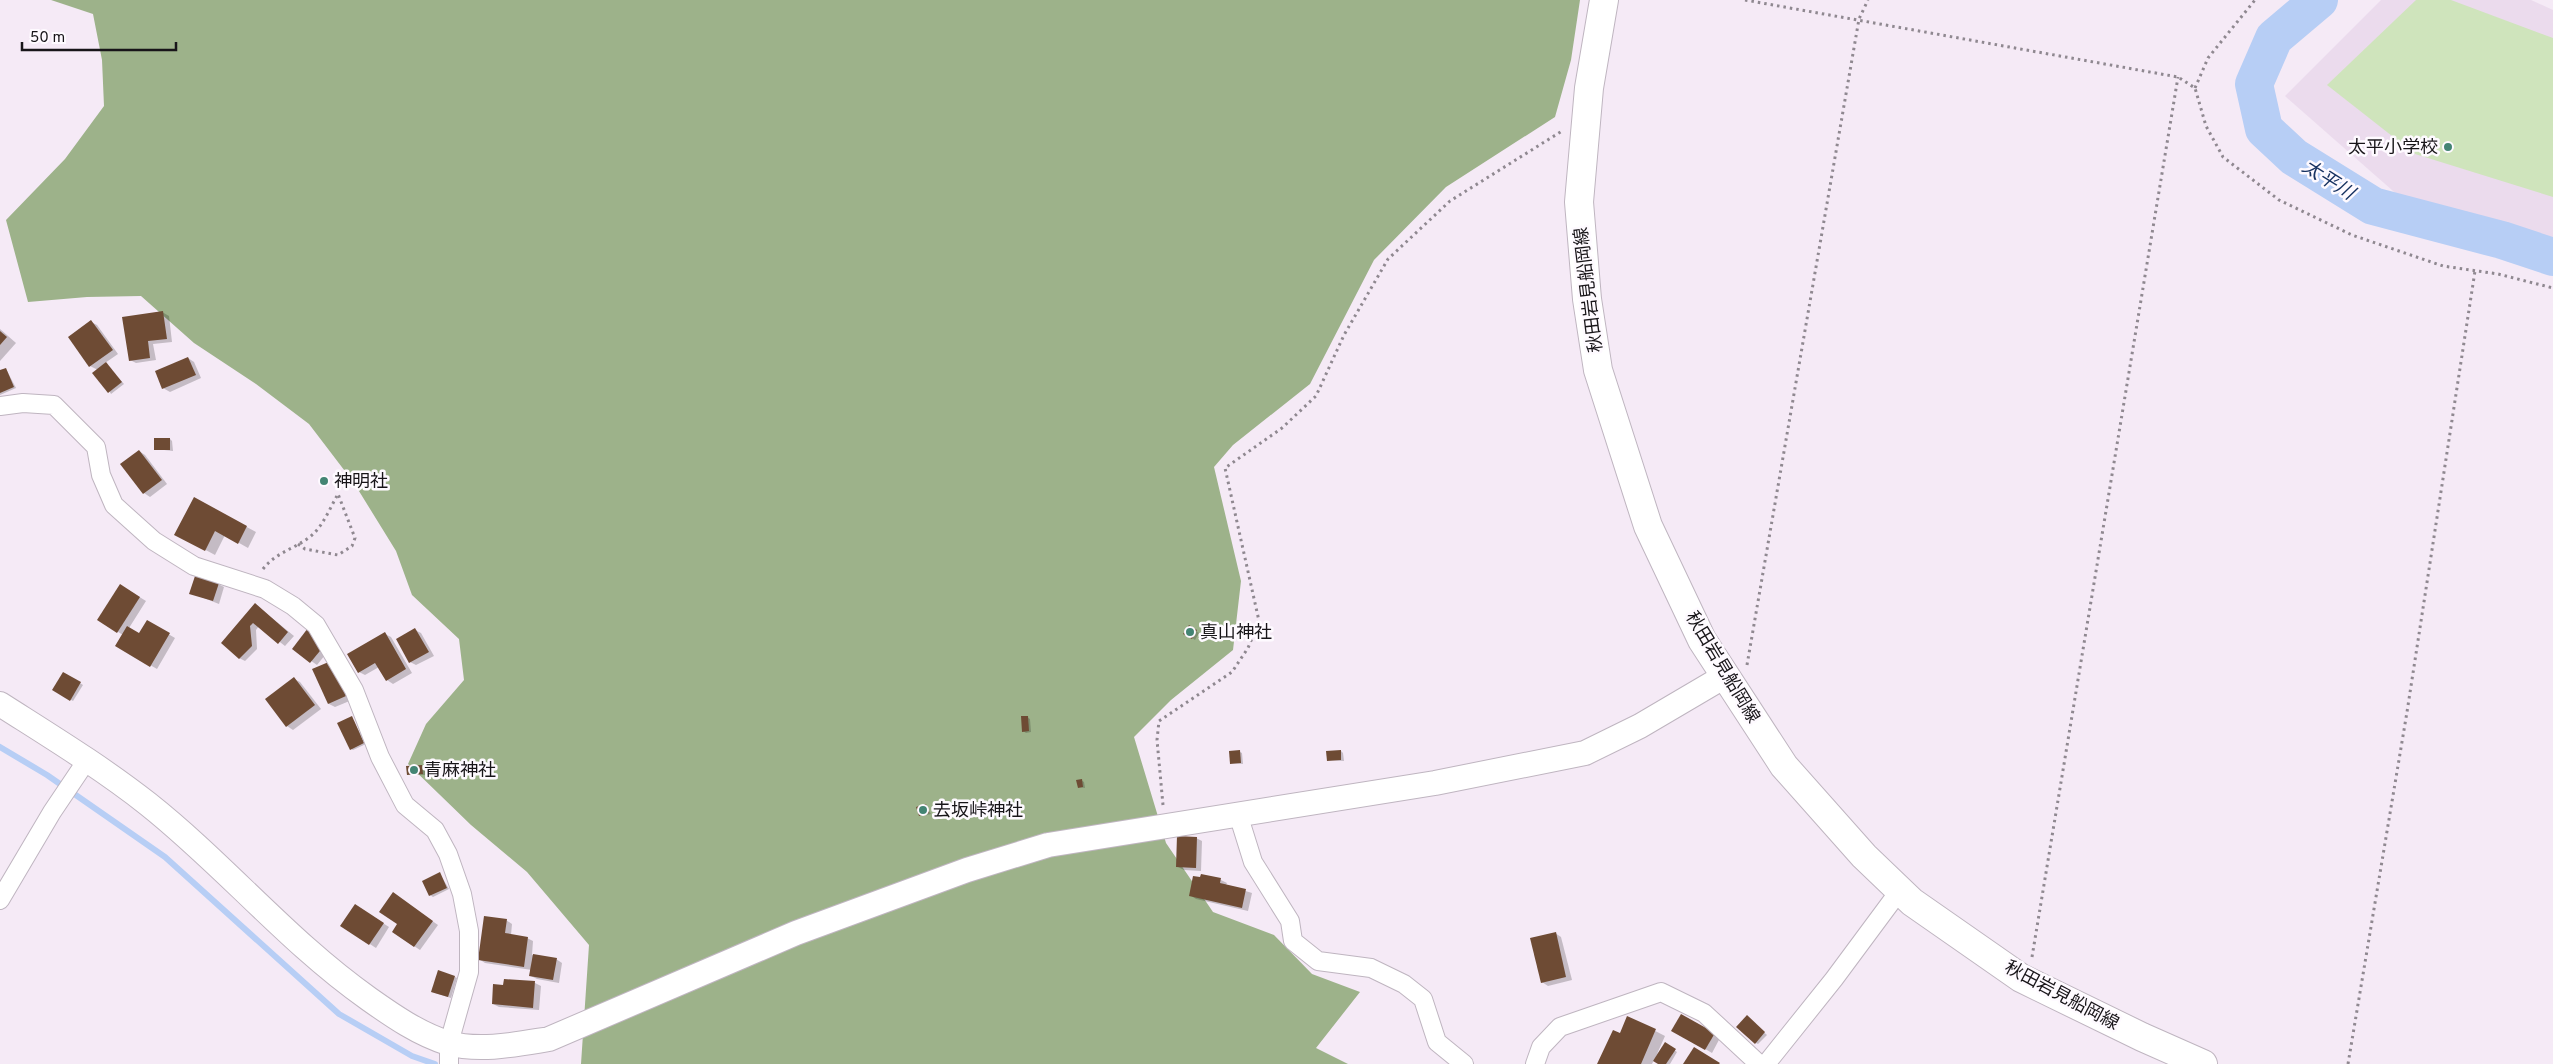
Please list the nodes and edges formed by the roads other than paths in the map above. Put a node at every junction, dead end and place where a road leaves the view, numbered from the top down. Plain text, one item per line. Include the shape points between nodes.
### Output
1 (1604, 0) edge
2 (0, 406) edge
3 (1732, 687) junction
4 (0, 704) edge
5 (87, 760) junction
6 (1238, 814) junction
7 (1900, 890) junction
8 (0, 900) edge
9 (449, 1054) edge
10 (1464, 1064) edge
11 (1535, 1064) edge
12 (1759, 1064) edge
13 (1766, 1064) edge
14 (2203, 1064) edge

1 - 3 main road, 秋田岩見船岡線 via 1586,116 1579,202 1587,298 1598,370 1648,526 1702,640
2 - 9 street via 23,403 54,405 96,447 101,475 114,506 154,542 194,566 266,589 316,625 354,690 380,757 405,805 435,830 448,854 462,894 469,931 469,972
3 - 6 street via 1584,753 1435,783
3 - 7 main road, 秋田岩見船岡線 via 1784,766 1864,856
4 - 5 street
5 - 8 street
5 - 9 street via 148,804 330,972
6 - 9 street via 1048,845 967,870 796,933 549,1039 509,1046 473,1046
6 - 10 street via 1253,862 1290,920 1293,941 1318,961 1371,968 1404,984 1423,998 1437,1042
7 - 13 street
7 - 14 main road, 秋田岩見船岡線 via 1912,902 2028,981
11 - 12 street via 1541,1047 1560,1027 1661,992 1704,1013

